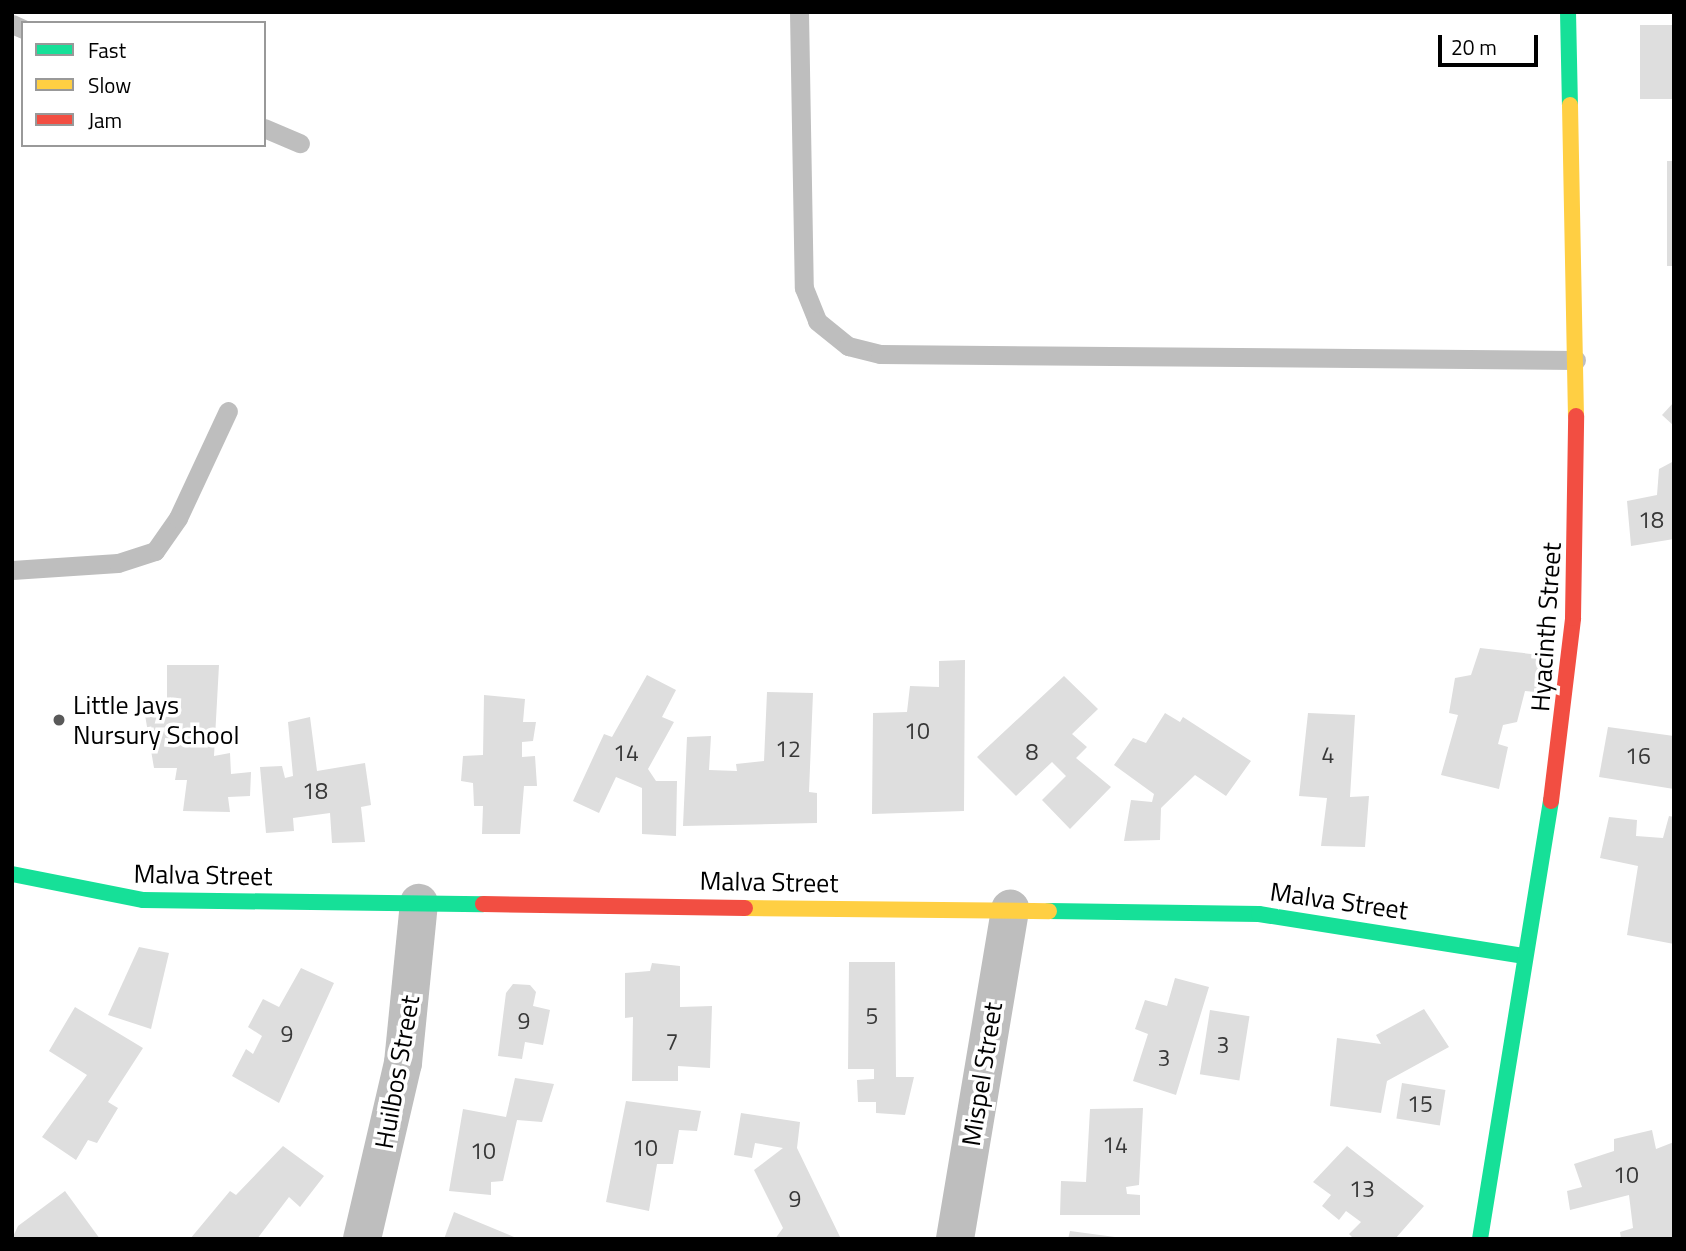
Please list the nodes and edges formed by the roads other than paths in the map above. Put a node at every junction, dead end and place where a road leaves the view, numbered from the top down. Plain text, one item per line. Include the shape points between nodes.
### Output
1 (799, 12) edge
2 (1568, 12) edge
3 (266, 129) edge
4 (300, 143) dead end
5 (1576, 360) junction
6 (228, 411) dead end
7 (12, 570) edge
8 (12, 874) edge
9 (419, 903) junction
10 (1010, 909) junction
11 (1525, 956) junction
12 (362, 1239) edge
13 (955, 1239) edge
14 (1480, 1239) edge

1 - 5 lane via 804,288 817,321 848,346 880,354
2 - 5 street, Hyacinth Street
3 - 4 lane
5 - 11 street, Hyacinth Street via 1578,539 1569,668
6 - 7 lane via 178,518 155,551 118,563
8 - 9 street, Malva Street via 143,900
9 - 10 street, Malva Street
9 - 12 street, Huilbos Street via 403,1063
10 - 11 street, Malva Street via 1259,914
10 - 13 street, Mispel Street
11 - 14 street, Hyacinth Street

